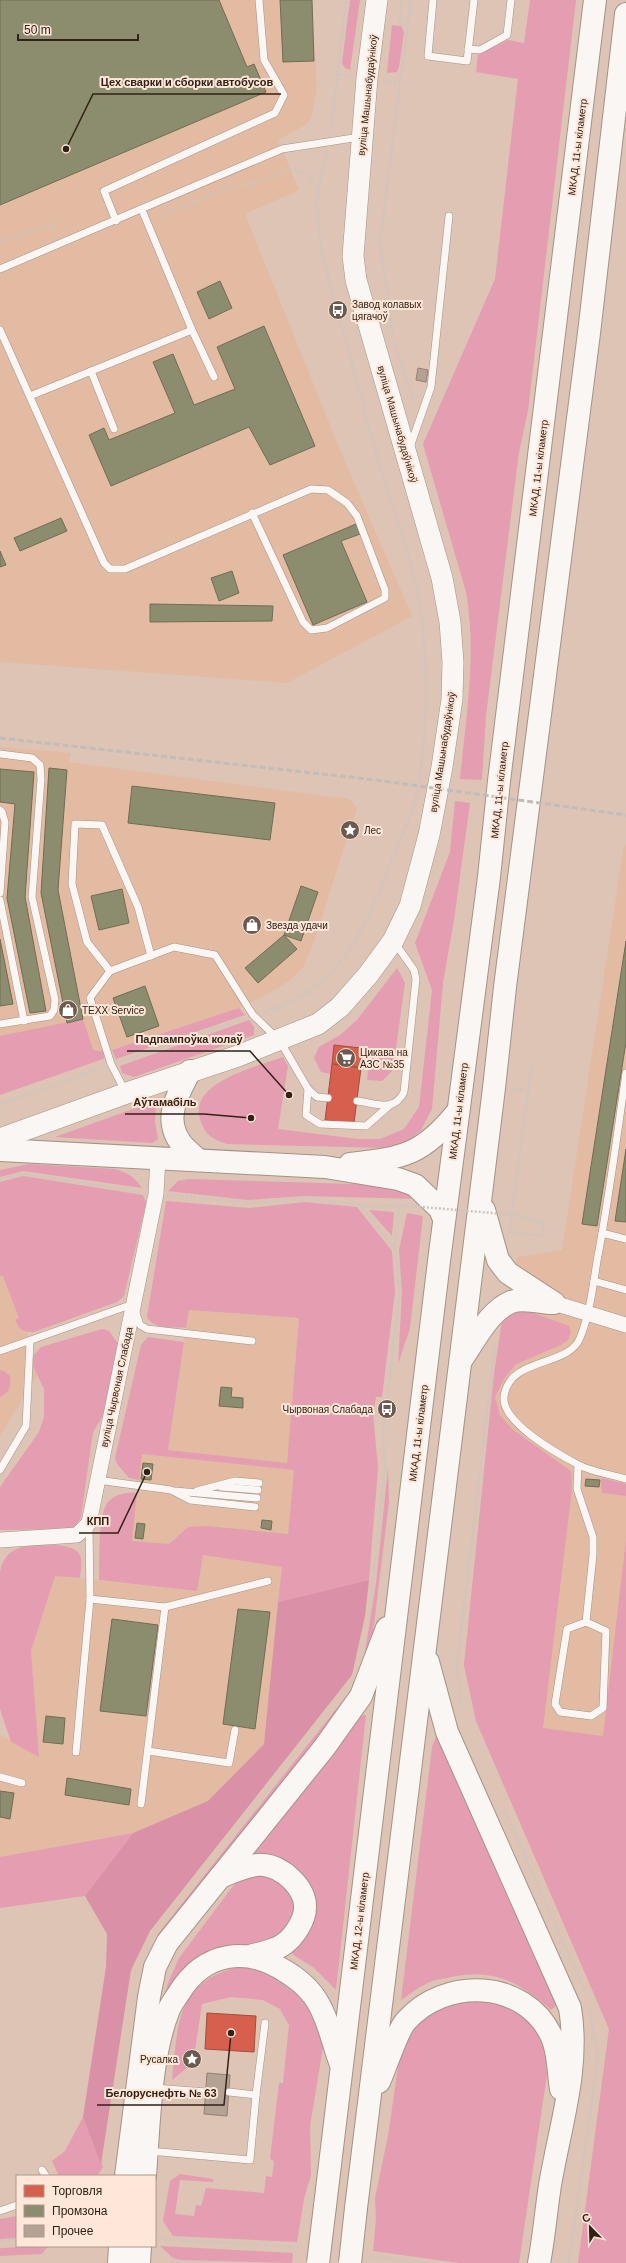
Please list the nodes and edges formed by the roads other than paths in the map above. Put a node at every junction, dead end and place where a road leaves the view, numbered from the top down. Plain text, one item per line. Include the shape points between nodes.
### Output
1 (259, 0) edge
2 (377, 0) edge
3 (433, 0) edge
4 (474, 0) edge
5 (511, 0) edge
6 (595, 0) edge
7 (626, 14) edge
8 (468, 49) junction
9 (362, 136) junction
10 (142, 210) junction
11 (449, 216) dead end
12 (116, 221) junction
13 (0, 269) edge
14 (0, 330) edge
15 (192, 330) junction
16 (91, 371) junction
17 (214, 377) dead end
18 (30, 396) junction
19 (114, 429) dead end
20 (407, 455) junction
21 (252, 513) junction
22 (0, 754) edge
23 (0, 810) edge
24 (0, 893) edge
25 (0, 900) edge
26 (393, 941) junction
27 (151, 956) junction
28 (110, 970) junction
29 (24, 1021) junction
30 (0, 1024) edge
31 (280, 1041) junction
32 (190, 1071) junction
33 (626, 1073) edge
34 (308, 1089) junction
35 (126, 1093) junction
36 (328, 1098) dead end
37 (357, 1101) dead end
38 (390, 1106) junction
39 (458, 1111) junction
40 (0, 1138) edge
41 (0, 1150) edge
42 (158, 1158) junction
43 (198, 1160) junction
44 (325, 1167) junction
45 (480, 1200) junction
46 (444, 1219) junction
47 (602, 1233) junction
48 (626, 1239) edge
49 (594, 1281) junction
50 (626, 1290) edge
51 (554, 1303) junction
52 (133, 1304) junction
53 (587, 1314) junction
54 (626, 1325) edge
55 (252, 1341) dead end
56 (30, 1342) junction
57 (0, 1351) edge
58 (461, 1361) junction
59 (578, 1465) junction
60 (0, 1470) edge
61 (626, 1479) edge
62 (97, 1480) junction
63 (258, 1486) dead end
64 (171, 1490) junction
65 (191, 1492) junction
66 (257, 1498) dead end
67 (255, 1507) dead end
68 (89, 1523) junction
69 (1, 1541) edge
70 (268, 1582) dead end
71 (400, 1587) junction
72 (90, 1599) junction
73 (165, 1607) junction
74 (586, 1622) junction
75 (425, 1650) junction
76 (235, 1730) dead end
77 (148, 1751) junction
78 (76, 1752) dead end
79 (0, 1777) edge
80 (22, 1783) dead end
81 (141, 1804) dead end
82 (220, 1877) junction
83 (250, 1956) junction
84 (264, 2023) dead end
85 (342, 2067) junction
86 (153, 2088) junction
87 (206, 2092) dead end
88 (229, 2092) dead end
89 (256, 2095) junction
90 (369, 2108) junction
91 (564, 2112) junction
92 (147, 2151) junction
93 (126, 2175) edge
94 (145, 2175) edge
95 (16, 2205) edge
96 (0, 2211) edge
97 (120, 2247) edge
98 (140, 2247) edge
99 (312, 2255) edge
100 (358, 2259) edge
101 (119, 2263) edge
102 (139, 2263) edge
103 (539, 2263) edge

1 - 12 lane via 264,60 284,95 275,113 104,191
2 - 9 main road, вуліца Машынабудаўнікоў
3 - 8 lane via 428,56 467,61
4 - 8 lane
5 - 8 lane via 507,35 480,50
6 - 39 highway, МКАД, 11-ы кіламетр via 499,781 490,876
7 - 45 highway via 589,333
9 - 10 lane via 282,149
9 - 20 main road, вуліца Машынабудаўнікоў via 353,256 356,280
10 - 12 lane
10 - 15 lane
11 - 20 lane via 431,387
12 - 13 lane
14 - 18 lane
15 - 16 lane
15 - 17 lane
16 - 18 lane
16 - 19 lane
18 - 21 lane via 104,563 110,569 125,569
20 - 26 main road, вуліца Машынабудаўнікоў via 447,603 453,677 442,768 429,835 410,906
21 - 21 lane via 311,489 328,490 347,503 357,516 385,590 385,598 328,628 311,630 303,622
22 - 29 lane via 32,758 40,765 32,897 55,1000 54,1010 50,1016
23 - 24 lane via 5,822
25 - 29 lane
26 - 31 main road, вуліца Машынабудаўнікоў via 340,1007 318,1024
26 - 38 lane via 414,970 416,980 404,1092 400,1101
27 - 28 lane
27 - 28 lane via 138,907 102,825 75,824 72,884 87,942
27 - 31 lane via 174,947 215,955 253,1015
28 - 35 lane via 90,998 111,1064
29 - 30 lane
31 - 32 main road, вуліца Машынабудаўнікоў
31 - 34 lane
32 - 35 main road, вуліца Машынабудаўнікоў
32 - 43 highway via 173,1106 172,1123 180,1142
33 - 47 lane
34 - 36 lane via 317,1097
34 - 38 lane via 306,1115 320,1124 366,1126
35 - 40 main road, вуліца Машынабудаўнікоў
37 - 38 lane
39 - 44 highway via 441,1132 420,1148 379,1161
39 - 46 highway, МКАД, 11-ы кіламетр
41 - 42 highway
42 - 43 highway
42 - 52 street, вуліца Чырвоная Слабада via 156,1194
43 - 44 highway
44 - 46 highway via 398,1179 415,1185 440,1209
45 - 51 highway via 498,1260 508,1273
45 - 58 highway
46 - 71 highway, МКАД, 11-ы кіламетр
47 - 48 lane
47 - 49 lane
49 - 50 lane
49 - 53 lane
51 - 53 street
51 - 58 highway via 512,1302 500,1309
52 - 55 lane via 140,1325 147,1329
52 - 56 lane
52 - 62 street, вуліца Чырвоная Слабада
53 - 54 street
53 - 59 lane via 580,1339 574,1349 518,1372 509,1384 504,1398 508,1413 519,1426
56 - 57 lane
56 - 60 lane via 26,1426
58 - 75 highway
59 - 61 lane
59 - 74 lane via 578,1489 592,1537 593,1555
62 - 64 lane
62 - 68 street, вуліца Чырвоная Слабада
63 - 65 lane via 235,1481
64 - 65 lane
64 - 67 lane via 190,1500
65 - 66 lane
68 - 69 street via 77,1535
68 - 72 lane
70 - 73 lane
71 - 82 highway via 362,1696 324,1748
71 - 85 highway, МКАД, 12-ы кіламетр
72 - 73 lane
72 - 78 lane
73 - 77 lane
74 - 74 lane via 567,1629 555,1704 560,1712 591,1716 603,1708 606,1631
75 - 90 highway
75 - 91 highway via 447,1732 570,2008 574,2047
76 - 77 lane via 229,1763
77 - 81 lane
79 - 80 lane
82 - 83 highway via 263,1865 279,1869 302,1893 306,1906 305,1914 292,1936 277,1948
82 - 93 highway via 167,1943 155,1967 144,2028
83 - 85 highway via 275,1964 312,1994 323,2012
83 - 86 highway via 222,1957 205,1965 184,1984 168,2011 157,2049
84 - 89 lane
85 - 99 highway, МКАД, 12-ы кіламетр, bridge via 324,2206
86 - 87 lane
86 - 92 highway
88 - 89 lane
89 - 92 lane via 250,2160
90 - 91 highway via 405,2022 422,2005 446,1994 472,1989 497,1992 514,1998 543,2023 551,2035 556,2052
90 - 100 highway, bridge via 356,2208
91 - 103 highway
92 - 94 highway
95 - 96 lane
97 - 101 highway
98 - 102 highway

